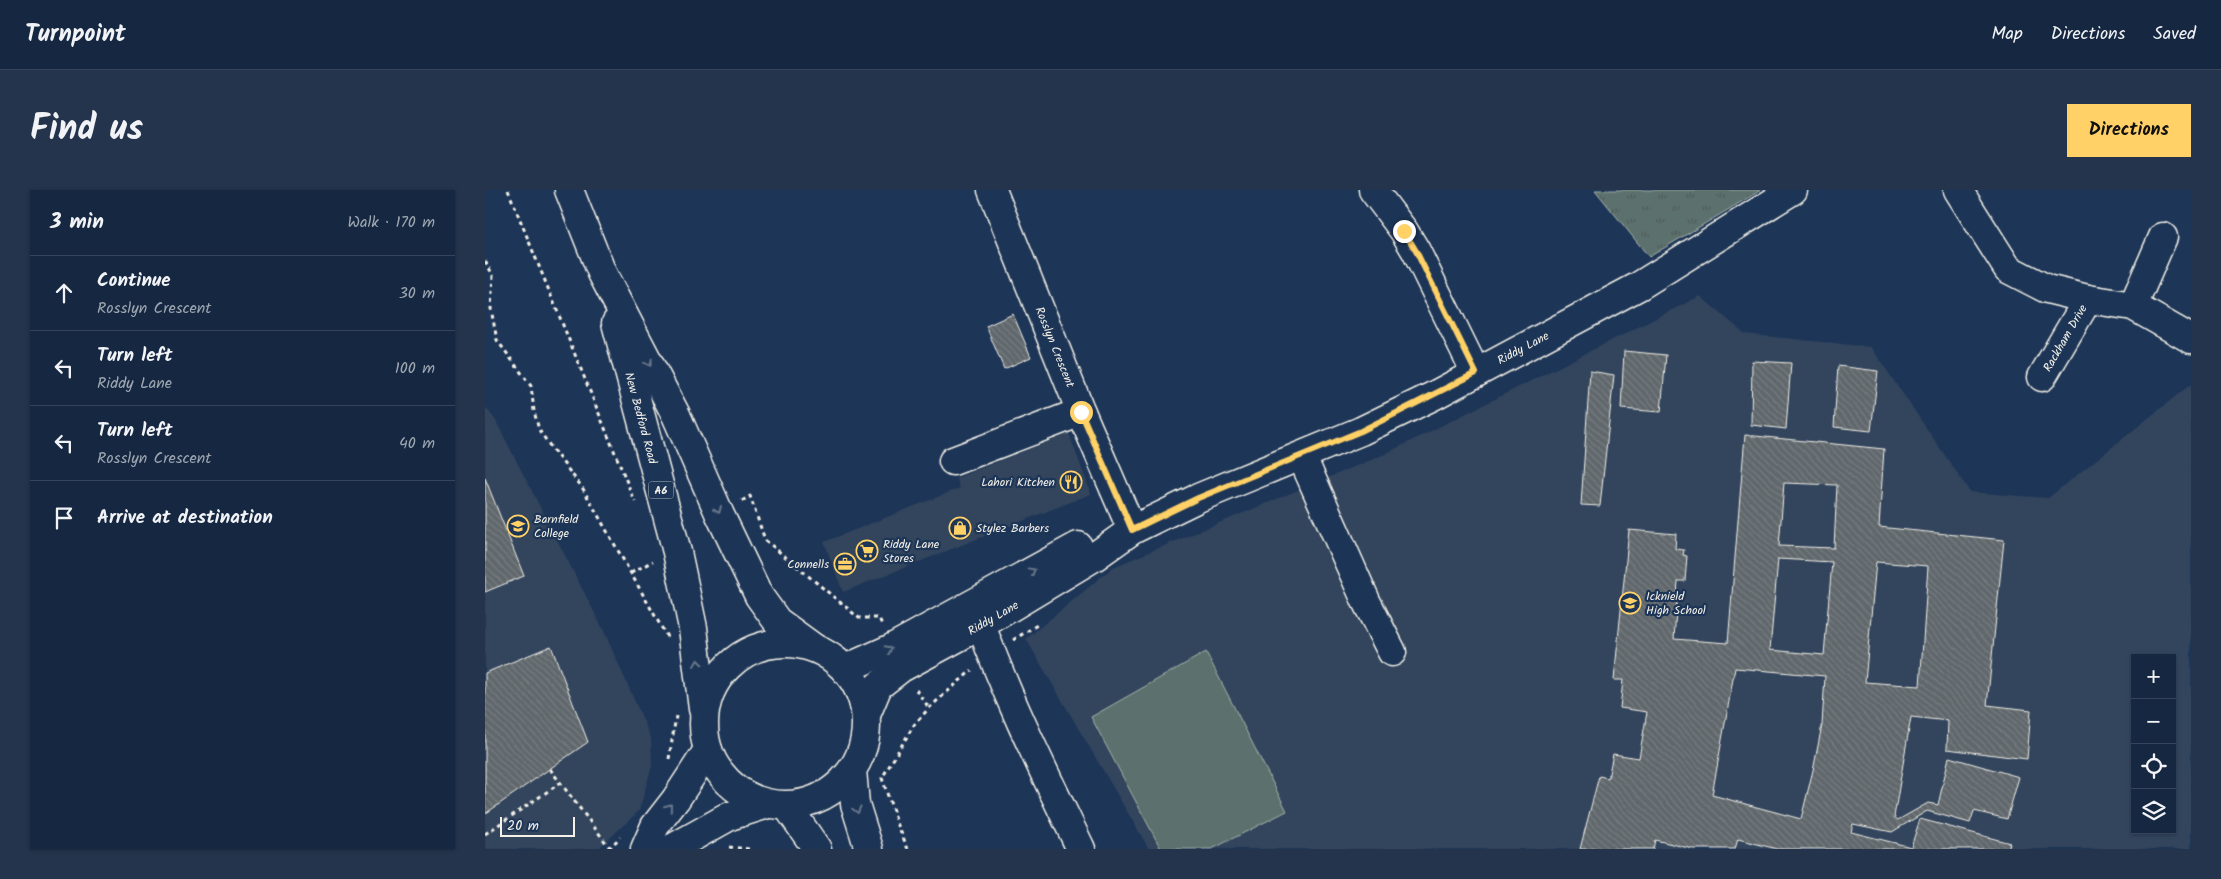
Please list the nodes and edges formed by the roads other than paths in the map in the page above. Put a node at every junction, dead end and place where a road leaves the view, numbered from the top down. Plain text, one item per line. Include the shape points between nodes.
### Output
1 (569, 190) edge
2 (992, 190) edge
3 (1373, 190) edge
4 (1793, 190) edge
5 (1958, 190) edge
6 (2163, 237) dead end
7 (602, 273) junction
8 (2088, 299) junction
9 (2133, 306) junction
10 (2191, 339) edge
11 (1476, 373) junction
12 (2042, 377) dead end
13 (1081, 412) junction
14 (1302, 457) junction
15 (953, 461) dead end
16 (1132, 530) junction
17 (981, 625) junction
18 (814, 648) junction
19 (1392, 652) dead end
20 (845, 669) junction
21 (703, 711) junction
22 (866, 715) junction
23 (708, 750) junction
24 (852, 770) junction
25 (778, 805) junction
26 (645, 849) edge
27 (671, 849) edge
28 (817, 849) edge
29 (869, 849) edge
30 (1081, 849) edge

1 - 7 main road, New Bedford Road / A6
2 - 13 main road, Rosslyn Crescent
3 - 11 main road via 1416,251
4 - 11 main road, Riddy Lane via 1639,286
5 - 8 main road, Rackham Drive via 2008,269 2047,289
6 - 9 main road
7 -> 18 main road, New Bedford Road / A6 via 676,416 759,596 777,621
21 -> 7 main road, New Bedford Road / A6 via 693,628 677,552
8 - 9 main road, Rackham Drive
8 - 12 main road, Rackham Drive
9 - 10 main road, Rackham Drive
11 - 14 main road, Riddy Lane
13 - 15 main road
13 - 16 main road, Rosslyn Crescent
14 - 16 main road, Riddy Lane via 1198,498
14 - 19 main road
16 - 17 main road, Riddy Lane via 1094,557
20 -> 16 main road, Riddy Lane via 890,649 1086,542
17 - 22 main road, Riddy Lane via 901,668 878,686
17 - 30 main road
18 - 20 main road, A6 via 831,656
18 - 21 main road, A6 via 791,642 767,644 744,653 725,667 712,687
20 - 22 main road, A6 via 859,690
21 - 23 main road, A6 via 703,736
22 - 24 main road, A6 via 863,743
23 - 25 main road, A6 via 726,781 745,796
26 -> 23 main road via 655,826
24 - 25 main road, A6 via 835,788 812,800
24 -> 29 main road, A6 via 855,804
25 - 27 main road via 730,816
25 - 28 main road

